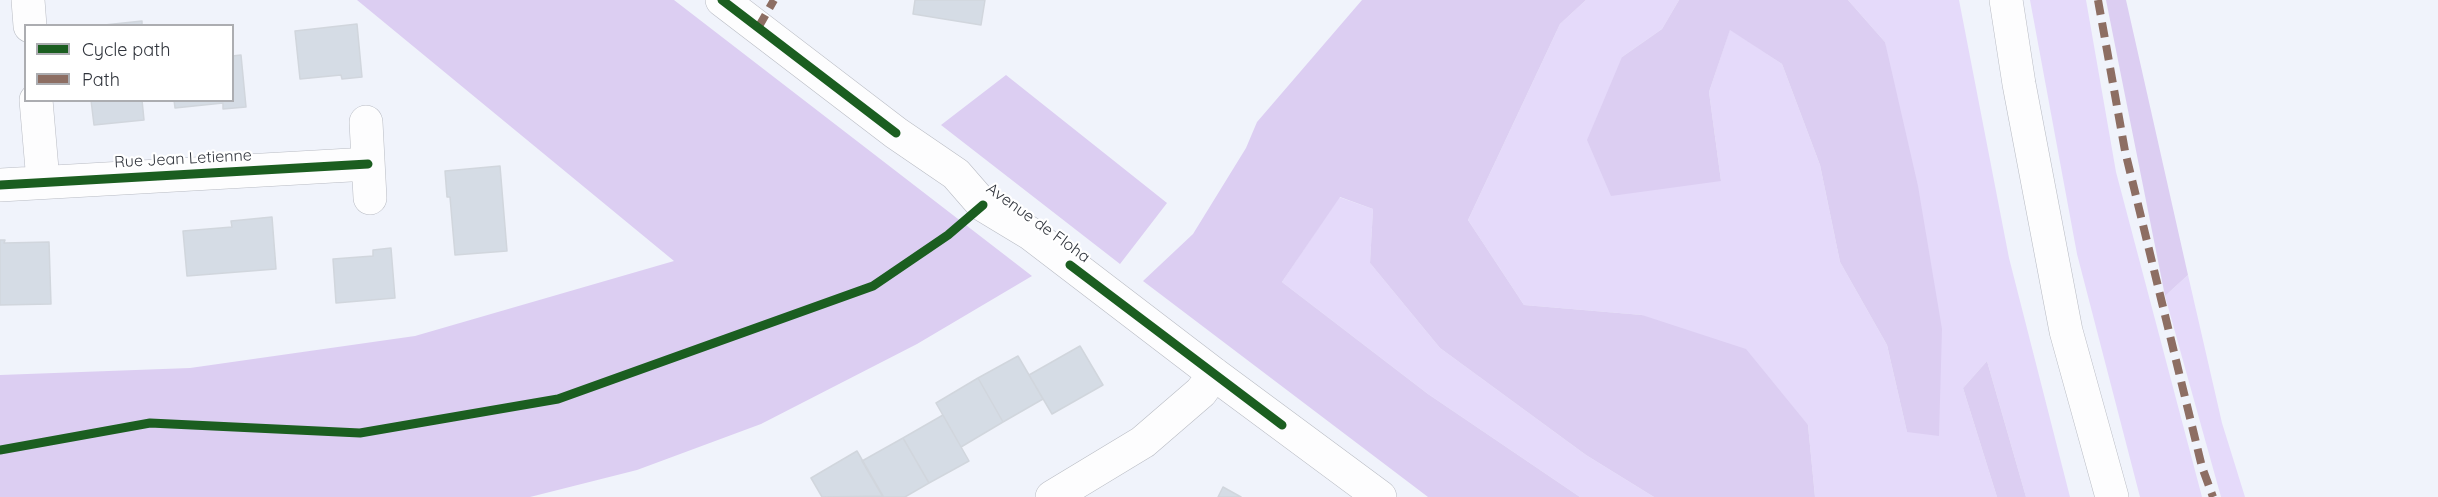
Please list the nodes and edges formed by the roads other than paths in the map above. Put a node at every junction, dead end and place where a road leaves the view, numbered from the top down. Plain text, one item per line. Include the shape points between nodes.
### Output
1 (28, 0) edge
2 (722, 0) edge
3 (2006, 0) edge
4 (30, 24) edge
5 (36, 102) edge
6 (366, 122) dead end
7 (368, 164) junction
8 (43, 181) junction
9 (0, 185) edge
10 (370, 198) dead end
11 (1214, 374) junction
12 (1052, 497) edge
13 (1380, 497) edge
14 (2112, 497) edge

1 - 4 street
2 - 11 street, Avenue de Floha via 896,134 956,174 983,205 1030,234
3 - 14 street via 2066,331
5 - 8 street
6 - 7 street
7 - 8 street, Rue Jean Letienne
7 - 10 street
8 - 9 street, Rue Jean Letienne
11 - 12 street via 1201,392 1143,442
11 - 13 street, Avenue de Floha

